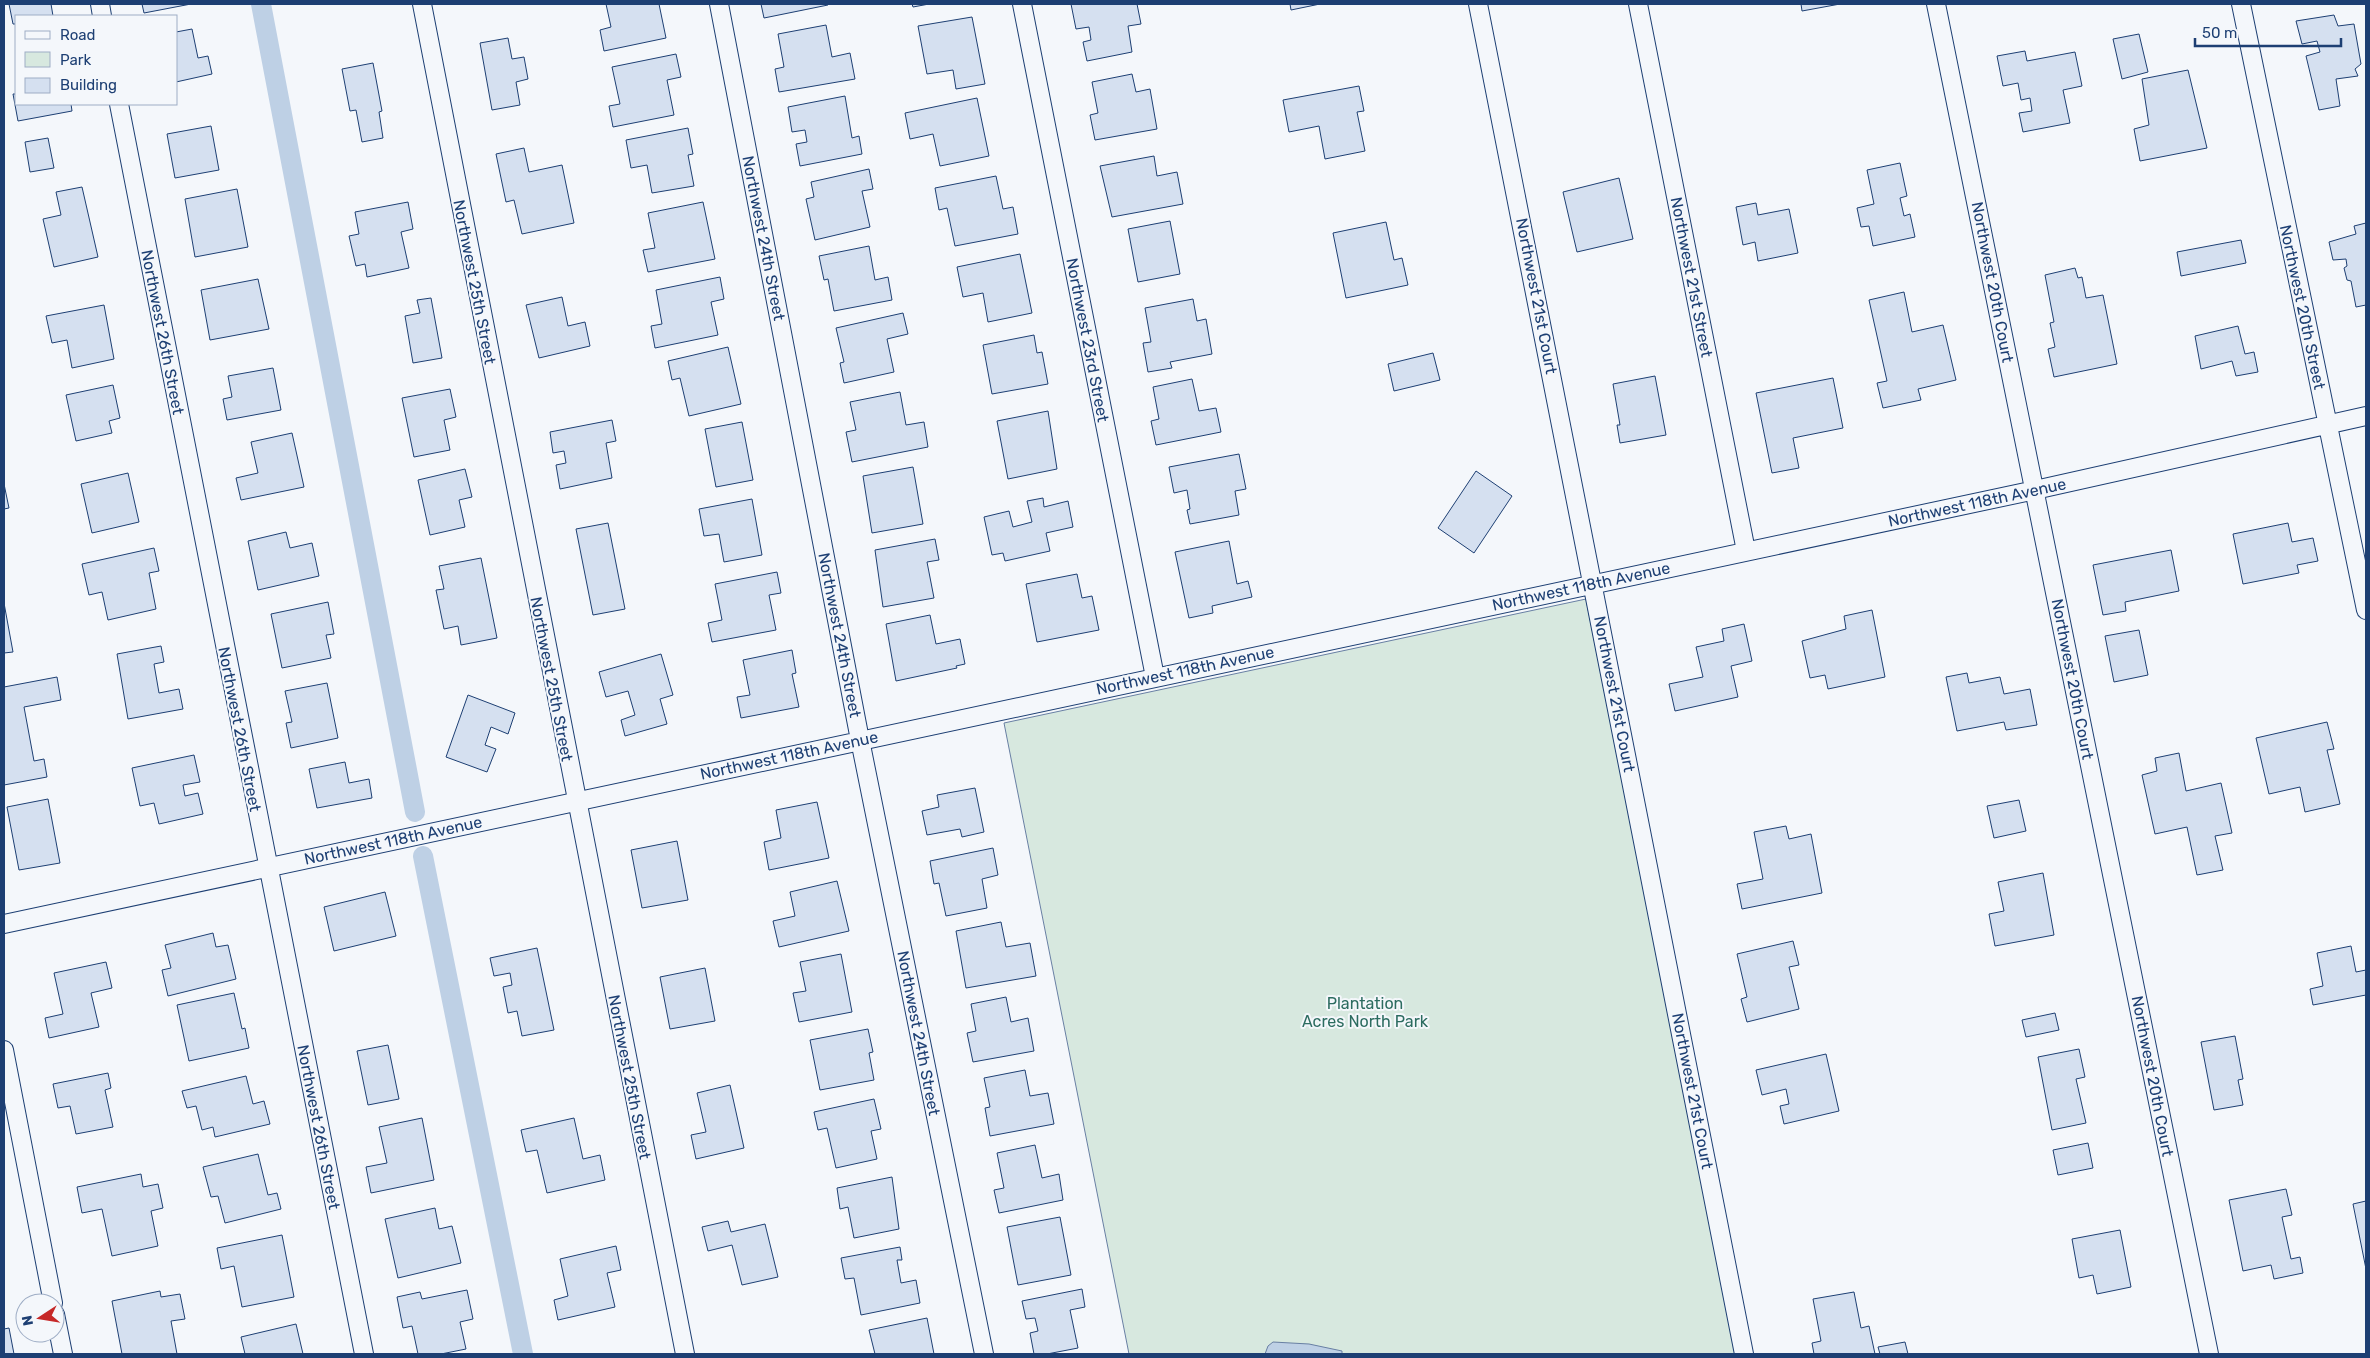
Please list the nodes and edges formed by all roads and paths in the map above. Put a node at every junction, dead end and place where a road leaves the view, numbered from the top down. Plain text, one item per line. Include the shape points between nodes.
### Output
1 (422, 4) edge
2 (719, 4) edge
3 (1022, 4) edge
4 (1478, 4) edge
5 (1638, 4) edge
6 (1936, 4) edge
7 (2241, 4) edge
8 (119, 105) edge
9 (2366, 416) edge
10 (2327, 424) junction
11 (2035, 490) junction
12 (1746, 551) junction
13 (1594, 583) junction
14 (2366, 610) edge
15 (1155, 676) junction
16 (860, 740) junction
17 (576, 802) junction
18 (267, 867) junction
19 (4, 924) edge
20 (4, 1050) edge
21 (51, 1293) edge
22 (364, 1354) edge
23 (685, 1354) edge
24 (984, 1354) edge
25 (1744, 1354) edge
26 (2209, 1354) edge

1 - 17 street, Northwest 25th Street
2 - 16 street, Northwest 24th Street
3 - 15 street, Northwest 23rd Street
4 - 13 street, Northwest 21st Court
5 - 12 street, Northwest 21st Street
6 - 11 street, Northwest 20th Court
7 - 10 street, Northwest 20th Street
8 - 18 street, Northwest 26th Street
9 - 10 street, Northwest 118th Avenue
10 - 11 street, Northwest 118th Avenue
10 - 14 street, Northwest 20th Street
11 - 12 street, Northwest 118th Avenue
11 - 26 street, Northwest 20th Court
12 - 13 street, Northwest 118th Avenue
13 - 15 street, Northwest 118th Avenue
13 - 25 street, Northwest 21st Court
15 - 16 street, Northwest 118th Avenue
16 - 17 street, Northwest 118th Avenue
16 - 24 street, Northwest 24th Street
17 - 18 street, Northwest 118th Avenue
17 - 23 street, Northwest 25th Street
18 - 19 street, Northwest 118th Avenue
18 - 22 street, Northwest 26th Street
20 - 21 street

